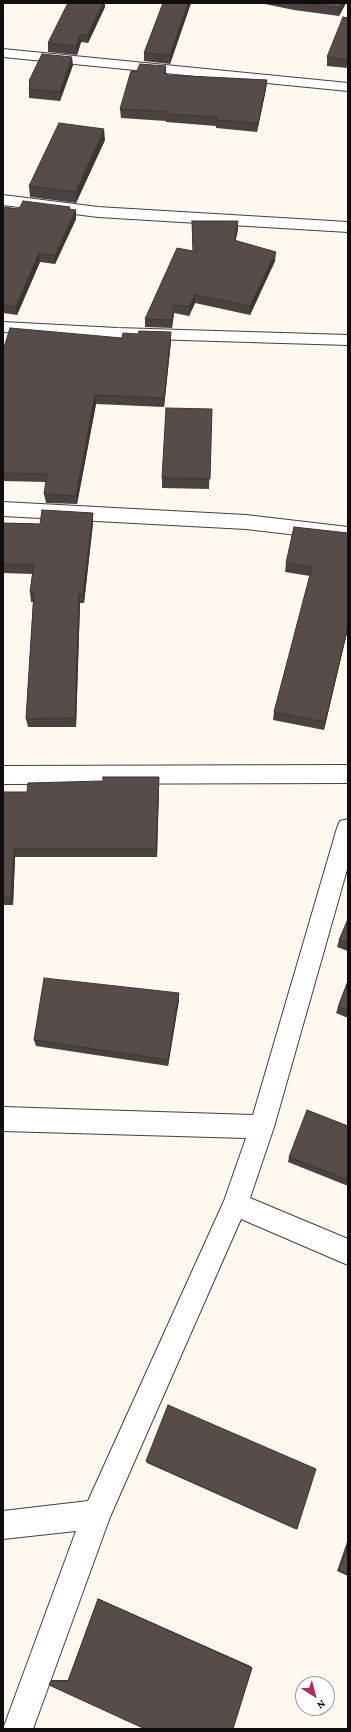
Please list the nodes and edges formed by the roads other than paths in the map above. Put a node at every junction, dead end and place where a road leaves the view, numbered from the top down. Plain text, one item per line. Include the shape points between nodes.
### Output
1 (3, 53) edge
2 (348, 87) edge
3 (3, 200) edge
4 (348, 227) edge
5 (3, 327) edge
6 (348, 340) edge
7 (3, 509) edge
8 (348, 534) edge
9 (348, 774) edge
10 (3, 775) edge
11 (348, 828) edge
12 (3, 1119) edge
13 (262, 1128) junction
14 (235, 1204) junction
15 (348, 1252) edge
16 (97, 1514) junction
17 (3, 1525) edge
18 (18, 1729) edge

1 - 2 street
3 - 4 street via 98,212
5 - 6 street
7 - 8 street via 246,522
9 - 10 street
11 - 13 street
12 - 13 street
13 - 14 street
14 - 15 street
14 - 16 street
16 - 17 street
16 - 18 street

